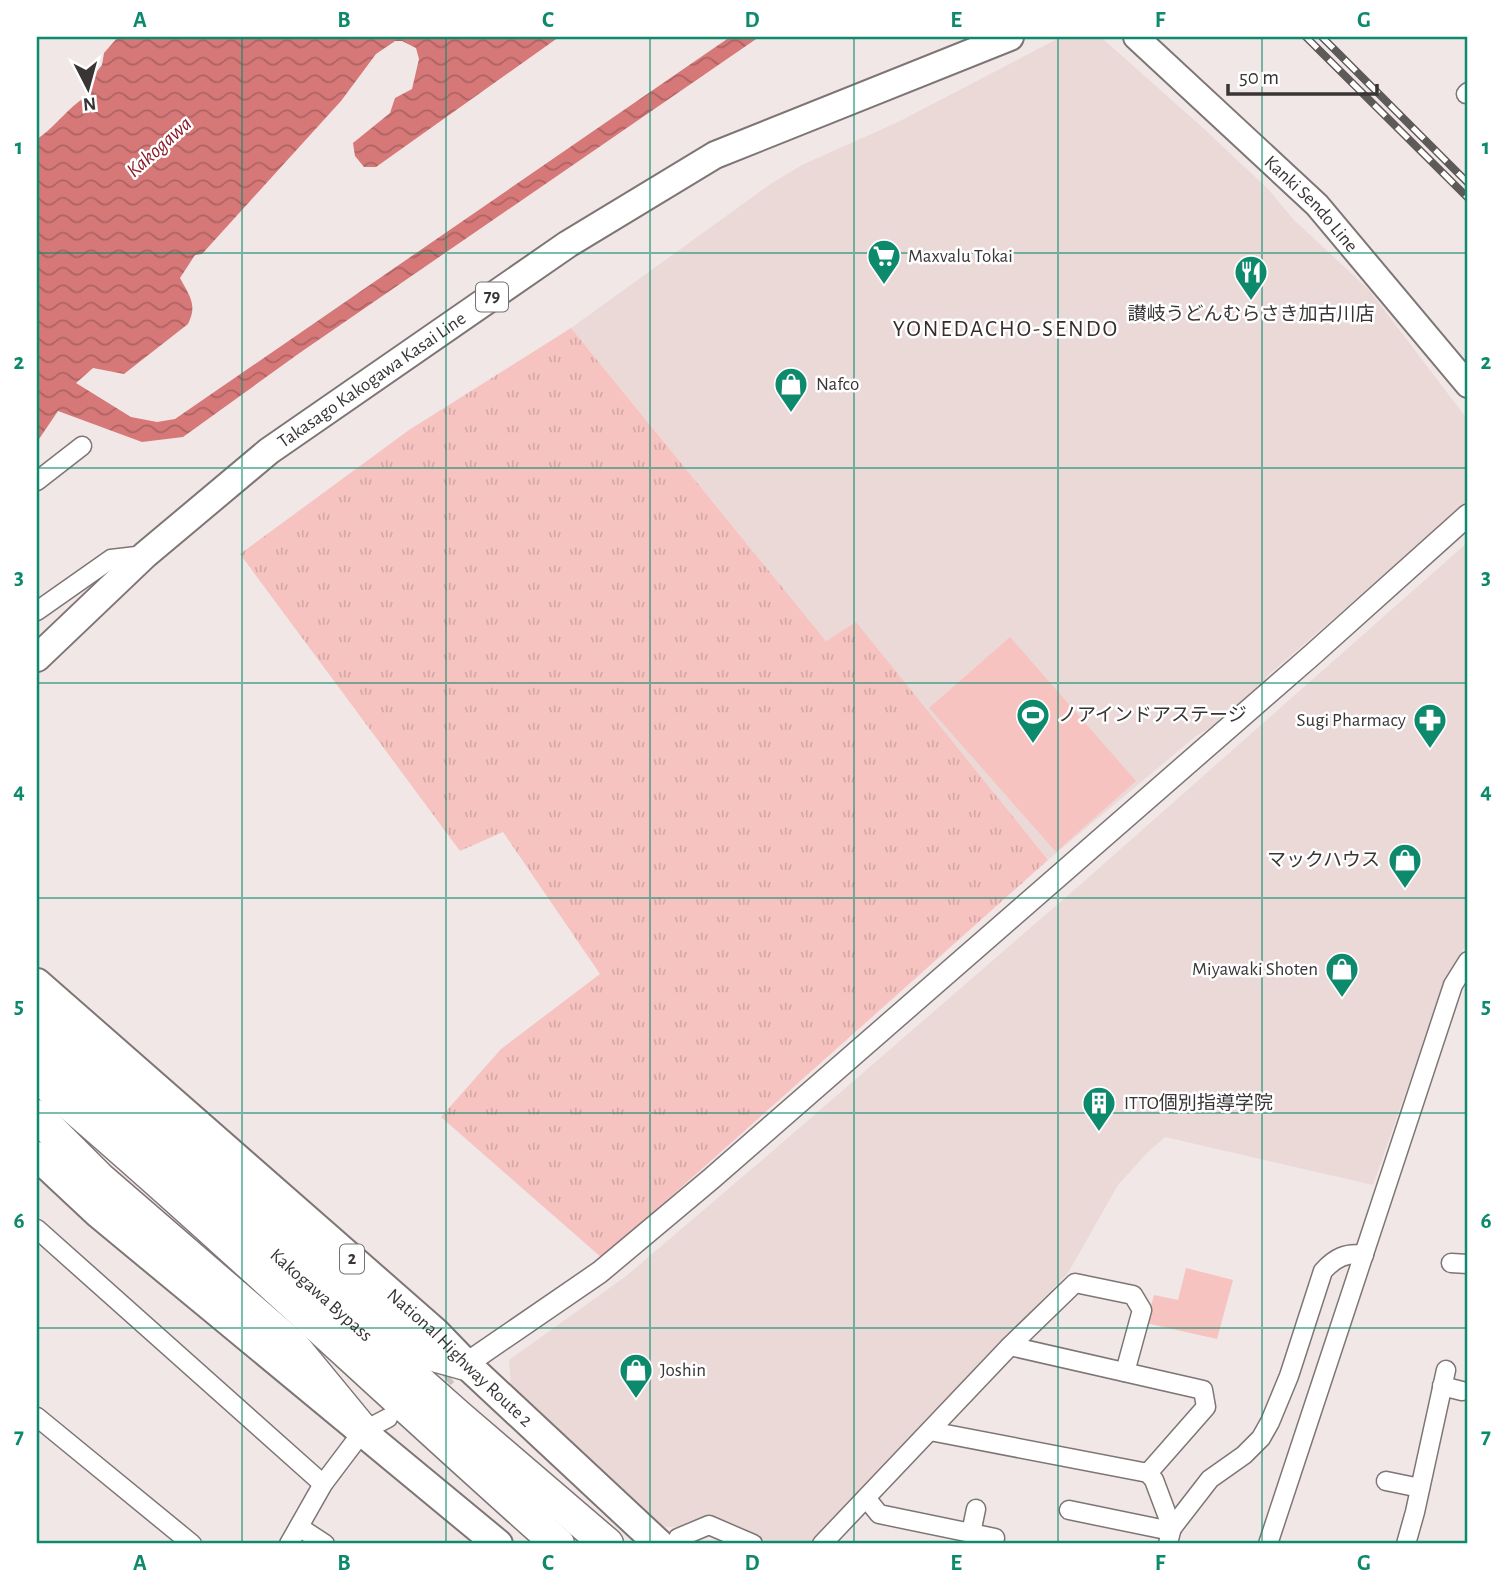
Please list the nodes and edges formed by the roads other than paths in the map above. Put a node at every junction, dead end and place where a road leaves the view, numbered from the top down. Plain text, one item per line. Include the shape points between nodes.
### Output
1 (1010, 37) edge
2 (1136, 37) edge
3 (1468, 385) edge
4 (82, 446) dead end
5 (37, 481) edge
6 (1468, 515) edge
7 (145, 555) junction
8 (37, 611) edge
9 (37, 658) edge
10 (1468, 961) edge
11 (37, 983) edge
12 (37, 1015) edge
13 (37, 1043) edge
14 (37, 1076) edge
15 (37, 1116) edge
16 (37, 1156) edge
17 (37, 1230) edge
18 (1364, 1255) junction
19 (1010, 1346) junction
20 (458, 1370) junction
21 (1125, 1372) junction
22 (1462, 1391) dead end
23 (37, 1417) edge
24 (375, 1424) junction
25 (930, 1431) junction
26 (1148, 1473) junction
27 (1386, 1481) dead end
28 (323, 1484) junction
29 (1420, 1488) junction
30 (867, 1499) junction
31 (976, 1509) dead end
32 (1069, 1510) dead end
33 (299, 1527) junction
34 (971, 1533) junction
35 (1170, 1534) edge
36 (995, 1538) dead end
37 (192, 1544) edge
38 (289, 1544) edge
39 (325, 1544) edge
40 (498, 1544) edge
41 (558, 1544) edge
42 (607, 1544) edge
43 (659, 1544) edge
44 (676, 1544) edge
45 (752, 1544) edge
46 (822, 1544) edge
47 (1268, 1544) edge
48 (1406, 1544) edge

1 - 7 main road, Takasago Kakogawa Kasai Line / 79 via 715,155 568,244 269,451
2 - 3 main road, Kanki Sendo Line via 1317,205
4 - 5 street
6 - 20 street via 711,1179 600,1272
7 - 8 street via 111,559
7 - 9 main road, Takasago Kakogawa Kasai Line / 79
10 - 18 street via 1453,985
11 - 20 highway, National Highway Route 2 / 2 via 435,1332
12 - 20 highway
13 - 42 highway, Kakogawa Bypass / 2
14 - 41 highway, Kakogawa Bypass via 138,1161
15 - 24 highway via 100,1179 293,1346
16 - 24 highway via 99,1214
17 - 28 street
18 - 35 street via 1350,1253 1333,1260 1323,1271 1289,1376 1261,1438 1210,1479
18 - 47 street
19 - 21 street
19 - 21 street via 1075,1283 1133,1294 1142,1310
19 - 25 street
20 - 43 highway, National Highway Route 2 / 2
21 - 26 street via 1203,1390 1206,1407
22 - 29 street via 1444,1378
23 - 37 street
24 - 28 street
24 - 40 highway
25 - 26 street
25 - 30 street
26 - 35 street
27 - 29 street
28 - 33 street
29 - 48 street
30 - 34 street via 879,1514
30 - 46 street
31 - 34 street
32 - 35 street
33 - 38 street
33 - 39 street
34 - 36 street
44 - 45 street via 678,1538 709,1525

